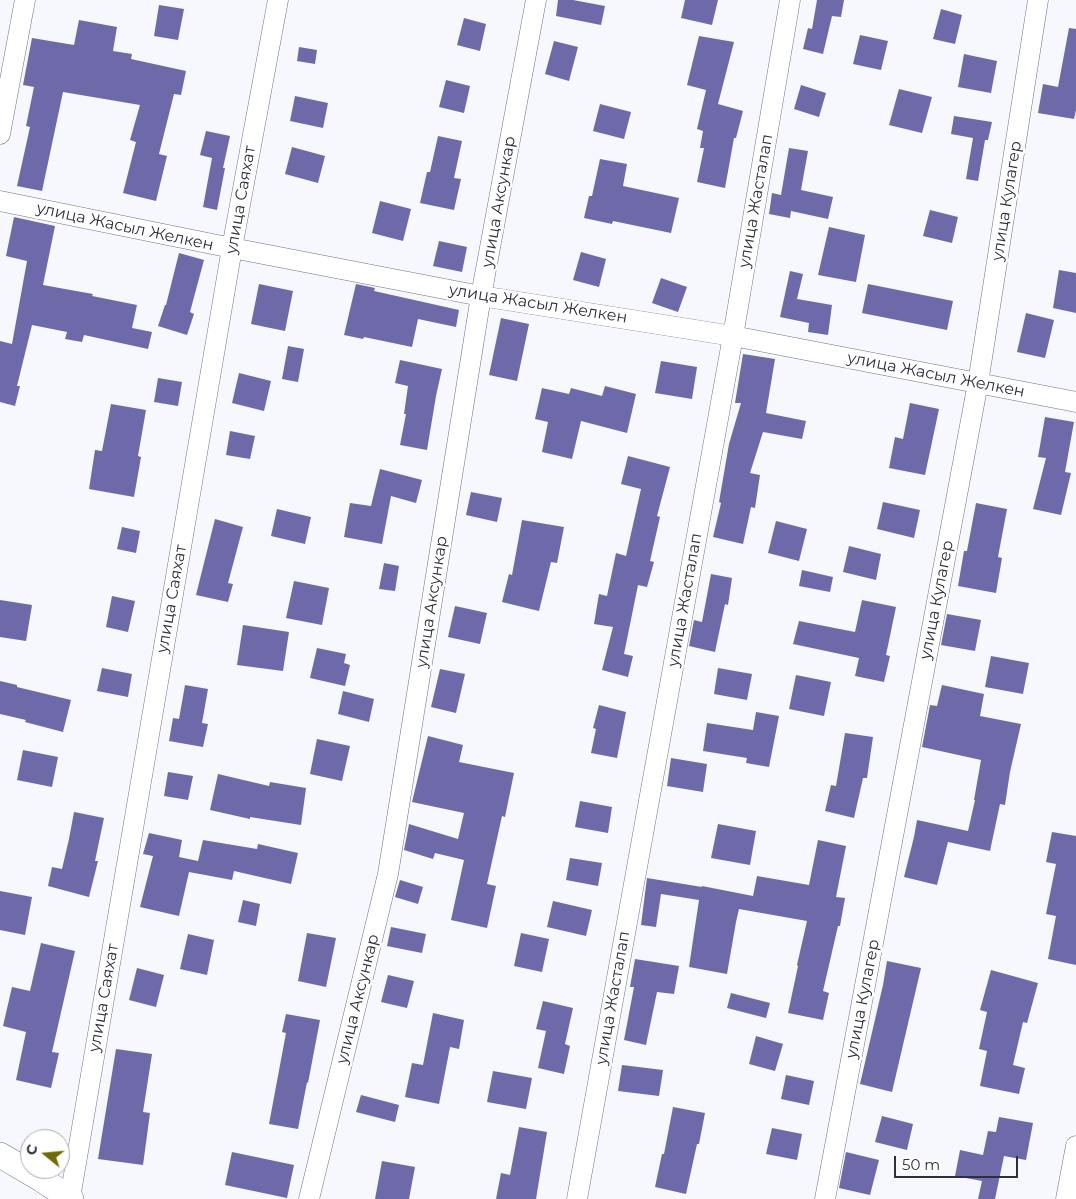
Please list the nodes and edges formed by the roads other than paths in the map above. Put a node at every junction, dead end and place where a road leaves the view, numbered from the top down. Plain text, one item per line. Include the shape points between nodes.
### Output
1 (25, 0) edge
2 (278, 0) edge
3 (536, 0) edge
4 (790, 0) edge
5 (1038, 0) edge
6 (0, 134) edge
7 (0, 201) edge
8 (232, 248) junction
9 (481, 296) junction
10 (733, 336) junction
11 (978, 383) junction
12 (1076, 402) edge
13 (1076, 1146) edge
14 (0, 1155) edge
15 (71, 1199) edge
16 (309, 1199) edge
17 (577, 1199) edge
18 (825, 1199) edge
19 (1066, 1199) edge

1 - 6 street
2 - 8 street, улица Саяхат
3 - 9 street, улица Аксункар
4 - 10 street, улица Жасталап
5 - 11 street, улица Кулагер
7 - 8 street, улица Жасыл Желкен
8 - 9 street, улица Жасыл Желкен
8 - 15 street, улица Саяхат
9 - 10 street, улица Жасыл Желкен
9 - 16 street, улица Аксункар via 388,874
10 - 11 street, улица Жасыл Желкен
10 - 17 street, улица Жасталап
11 - 12 street, улица Жасыл Желкен
11 - 18 street, улица Кулагер
13 - 19 street
14 - 15 main road

